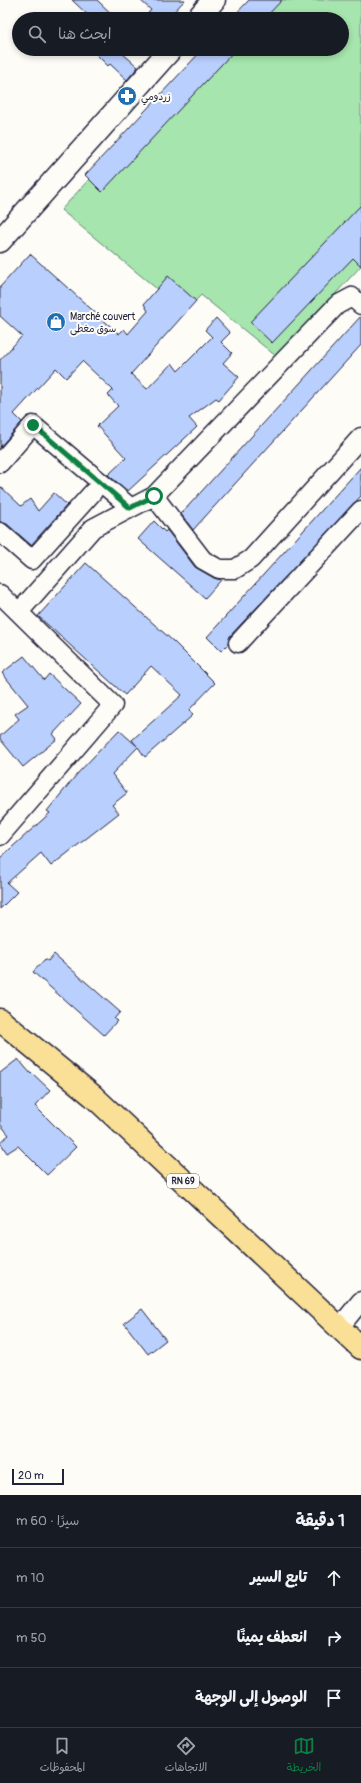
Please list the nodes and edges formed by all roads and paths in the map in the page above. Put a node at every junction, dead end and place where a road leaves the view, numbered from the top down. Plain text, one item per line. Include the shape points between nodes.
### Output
1 (214, 0) edge
2 (203, 12) edge
3 (165, 56) edge
4 (0, 241) edge
5 (361, 305) edge
6 (361, 437) edge
7 (0, 463) edge
8 (93, 492) dead end
9 (154, 496) junction
10 (130, 508) junction
11 (361, 510) edge
12 (0, 532) edge
13 (0, 594) edge
14 (19, 612) junction
15 (238, 643) dead end
16 (0, 836) edge
17 (0, 1020) edge
18 (361, 1301) edge
19 (339, 1328) junction
20 (361, 1348) edge

1 - 2 main road
3 - 4 main road
5 - 9 street via 352,297 337,305
6 - 9 street via 251,559 235,569 219,569 203,560
7 - 10 street via 33,425
8 - 12 street via 32,560
9 - 10 street
10 - 14 street via 93,528
11 - 15 street
13 - 14 street
14 - 16 street via 113,705
17 - 19 main road, RN 69 via 93,1096
18 - 19 street
19 - 20 main road, RN 69

